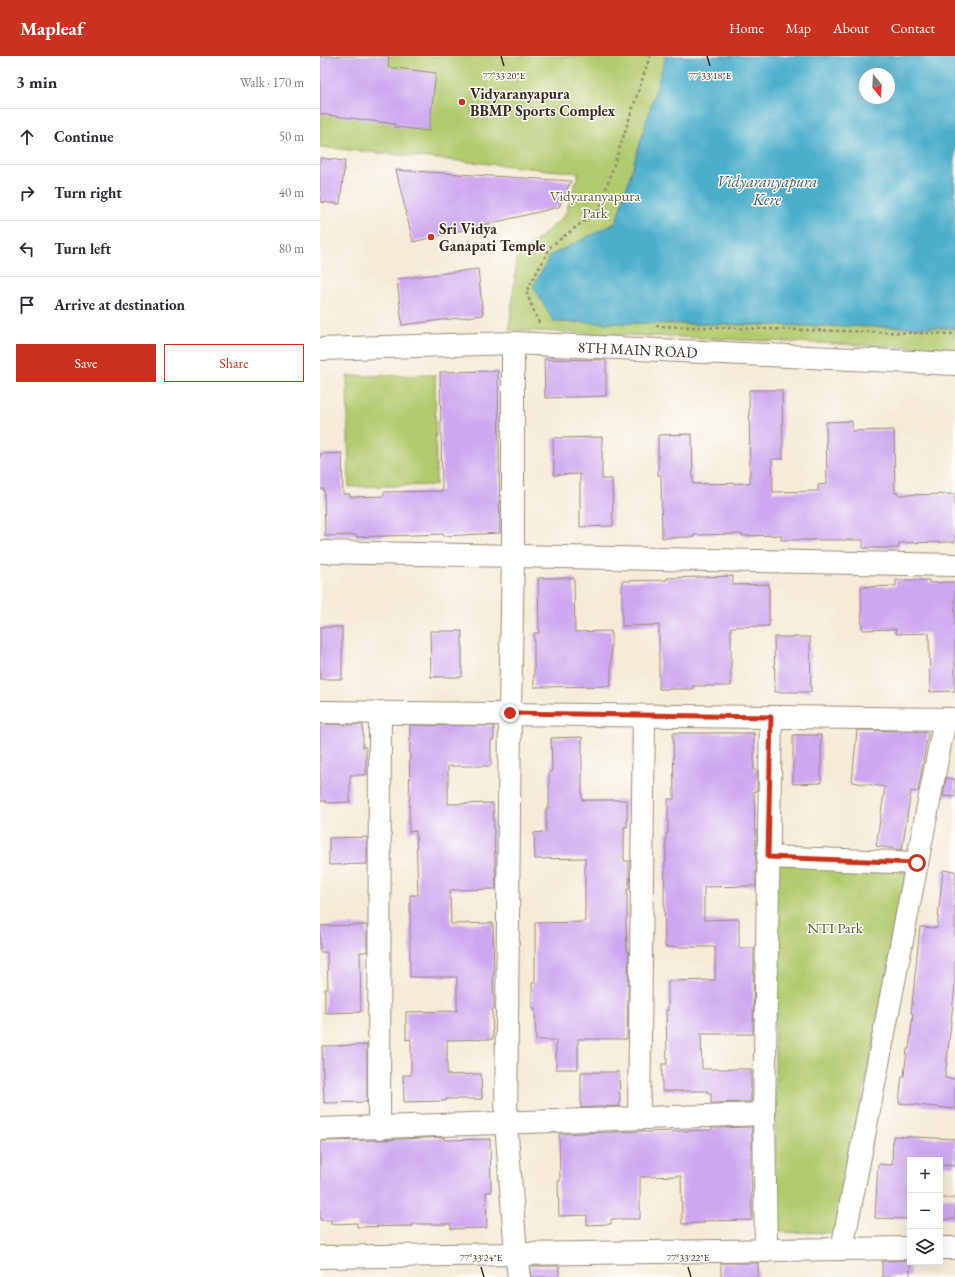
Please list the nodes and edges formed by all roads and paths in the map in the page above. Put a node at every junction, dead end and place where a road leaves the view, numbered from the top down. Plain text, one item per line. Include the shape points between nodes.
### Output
1 (650, 56) edge
2 (539, 323) dead end
3 (651, 326) dead end
4 (955, 334) edge
5 (513, 343) junction
6 (320, 349) edge
7 (955, 364) edge
8 (320, 552) edge
9 (514, 555) junction
10 (955, 565) edge
11 (320, 712) edge
12 (380, 712) junction
13 (510, 713) junction
14 (644, 716) junction
15 (771, 717) junction
16 (950, 719) edge
17 (768, 857) junction
18 (917, 863) junction
19 (764, 1114) junction
20 (639, 1118) junction
21 (506, 1123) junction
22 (379, 1128) junction
23 (320, 1129) edge
24 (907, 1248) edge
25 (943, 1248) edge
26 (955, 1248) edge
27 (842, 1249) junction
28 (766, 1251) junction
29 (516, 1254) junction
30 (320, 1257) edge
31 (519, 1277) edge

1 - 2 path via 599,210 551,246 526,292
3 - 4 path
5 - 6 street, 8TH MAIN ROAD
5 - 7 street, 8TH MAIN ROAD
5 - 9 street
8 - 9 street
9 - 10 street
9 - 13 street
11 - 12 street
12 - 13 street
12 - 22 street
13 - 14 street
13 - 21 street
14 - 15 street
14 - 20 street
15 - 16 street
15 - 17 street
16 - 18 street
17 - 18 street
17 - 19 street
18 - 27 street
19 - 20 street
19 - 28 street
20 - 21 street
21 - 22 street
21 - 29 street
22 - 23 street
24 - 27 street
25 - 26 street
27 - 28 street
28 - 29 street
29 - 30 street
29 - 31 street

